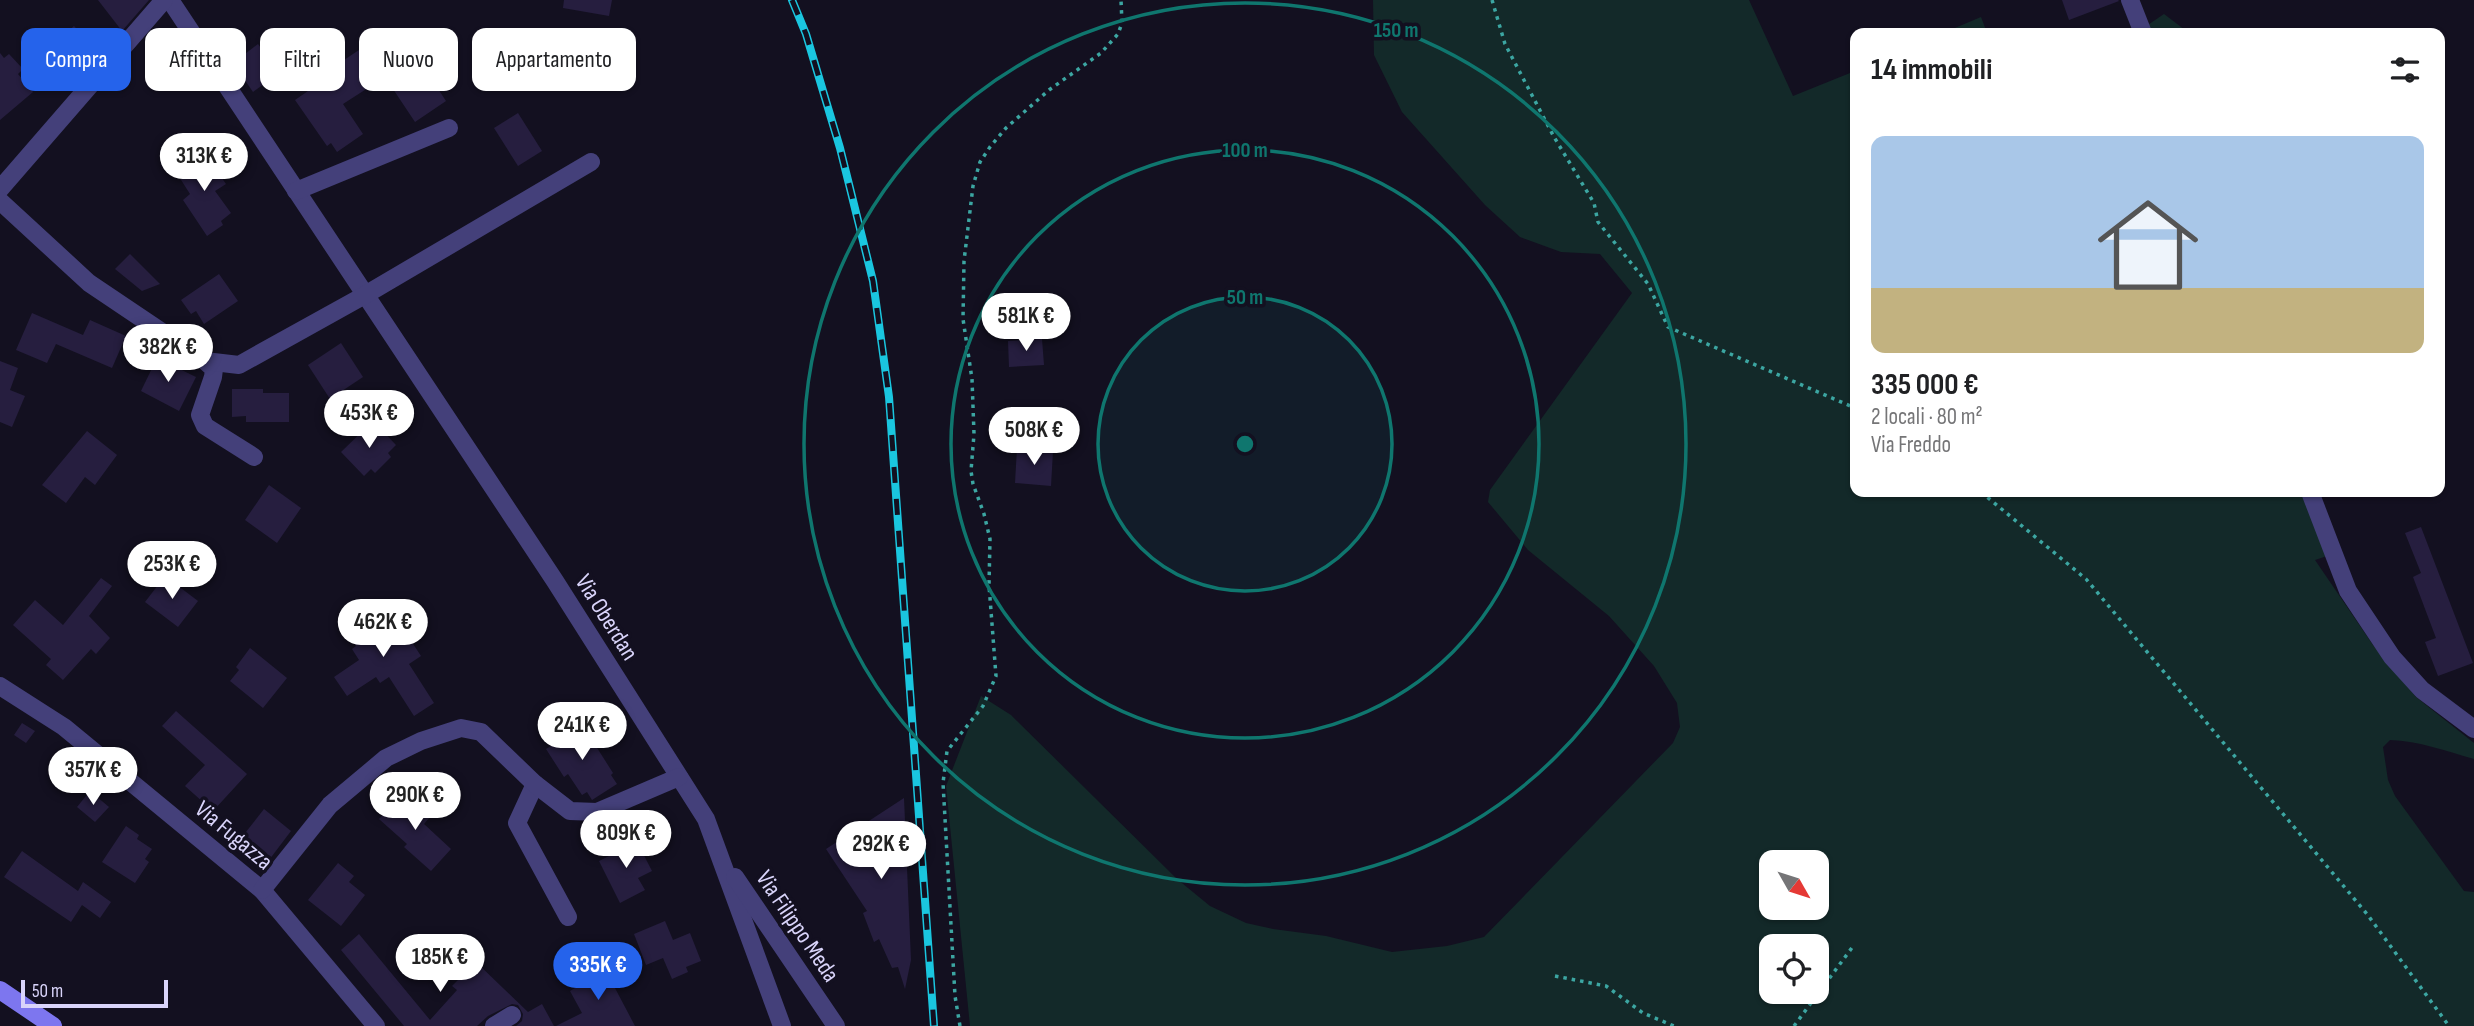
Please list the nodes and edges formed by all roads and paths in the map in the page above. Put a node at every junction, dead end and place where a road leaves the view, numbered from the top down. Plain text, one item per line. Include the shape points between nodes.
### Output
1 (164, 0) edge
2 (170, 0) edge
3 (1121, 0) edge
4 (1492, 0) edge
5 (2130, 0) edge
6 (2141, 28) edge
7 (449, 128) dead end
8 (591, 162) dead end
9 (0, 189) edge
10 (296, 191) junction
11 (0, 201) edge
12 (365, 295) junction
13 (205, 361) junction
14 (1850, 406) edge
15 (254, 457) dead end
16 (1987, 497) edge
17 (2312, 497) edge
18 (0, 685) edge
19 (2474, 729) edge
20 (679, 777) junction
21 (534, 784) junction
22 (719, 854) junction
23 (262, 890) junction
24 (568, 916) dead end
25 (1854, 944) dead end
26 (1555, 976) dead end
27 (0, 990) edge
28 (512, 1015) dead end
29 (54, 1026) edge
30 (376, 1026) edge
31 (494, 1026) edge
32 (782, 1026) edge
33 (836, 1026) edge
34 (960, 1026) edge
35 (1674, 1026) edge
36 (1794, 1026) edge
37 (2449, 1026) edge

1 - 9 street
2 - 10 street, Via Oberdan
3 - 34 path via 1122,23 1112,42 1006,128 981,162 973,186 963,319 972,379 972,484 990,539 996,676 983,706 947,751 943,783
4 - 14 path via 1505,44 1553,137 1594,203 1598,222 1647,284 1668,327
5 - 6 street
7 - 10 street
8 - 12 street
10 - 12 street, Via Oberdan
11 - 13 street via 89,283
12 - 13 street via 239,365
12 - 20 street, Via Oberdan
13 - 15 street via 214,369 200,415 205,426
16 - 37 path via 2086,579 2367,914
17 - 19 street via 2348,591 2392,657 2422,690
18 - 23 street, Via Fugazza via 64,727
20 - 21 street via 597,812 570,811
20 - 22 street, Via Oberdan via 706,819
21 - 23 street via 481,732 461,728 421,741 386,758 330,805
21 - 24 street via 517,823
22 - 32 street, Via Oberdan
22 - 33 street, Via Filippo Meda
23 - 30 street, Via Fugazza
25 - 36 path
26 - 35 path via 1606,986 1643,1013
27 - 29 main road
28 - 31 street

